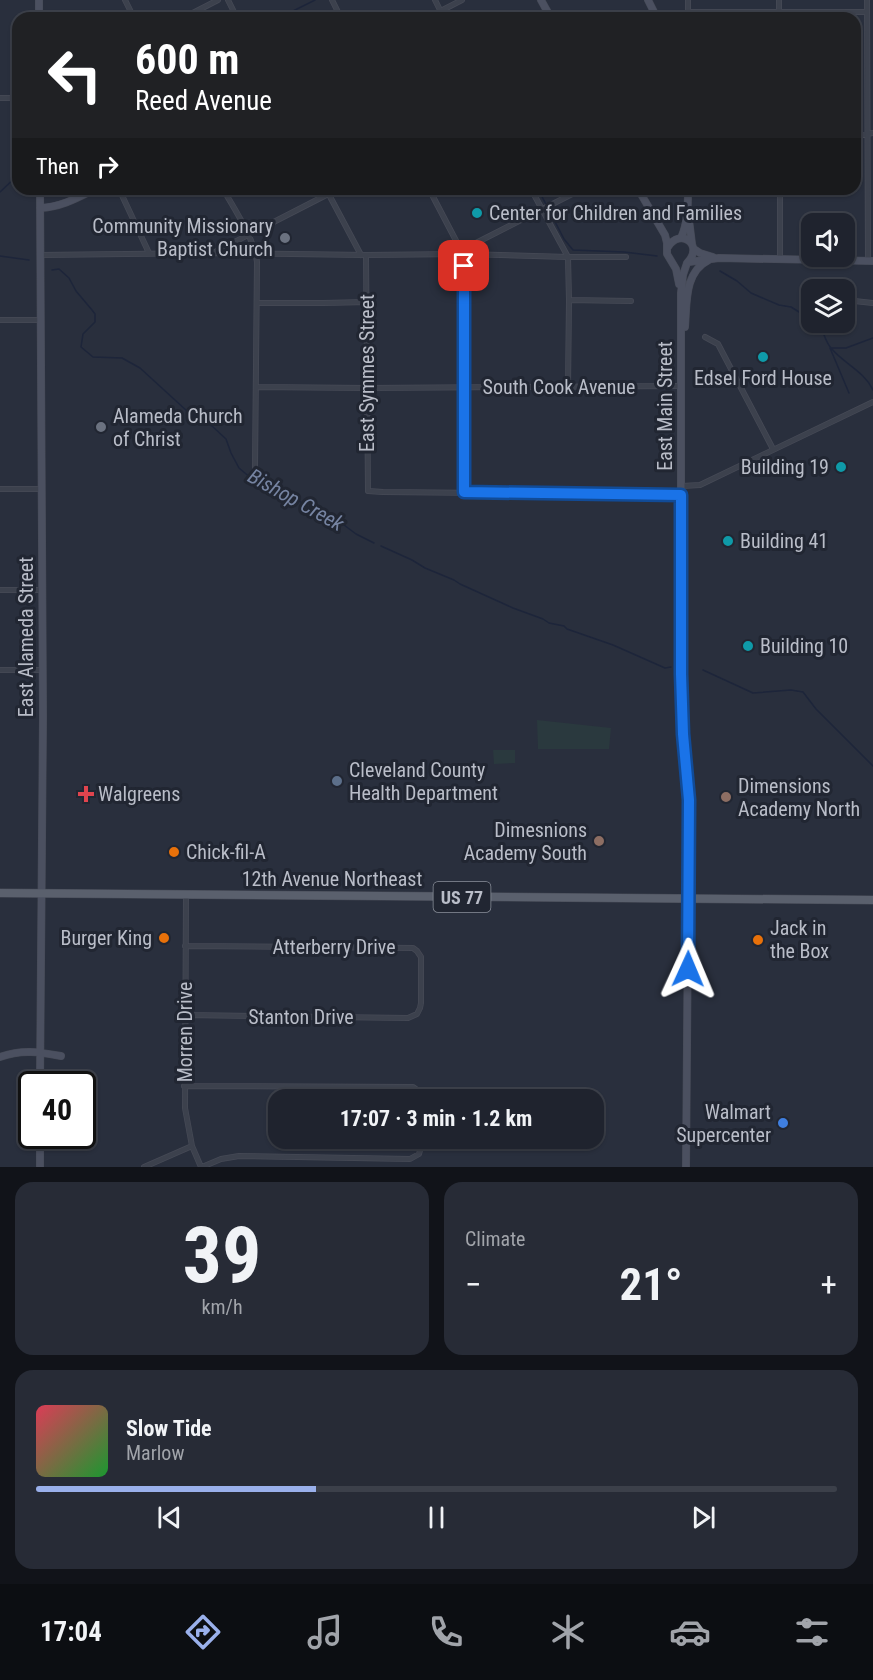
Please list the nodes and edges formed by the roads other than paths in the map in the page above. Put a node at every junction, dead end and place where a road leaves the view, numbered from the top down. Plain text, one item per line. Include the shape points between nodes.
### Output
1 (218, 0) edge
2 (435, 0) edge
3 (462, 0) edge
4 (688, 0) edge
5 (779, 0) edge
6 (867, 0) edge
7 (441, 11) joint
8 (195, 12) edge
9 (688, 12) joint
10 (779, 12) junction
11 (867, 12) junction
12 (873, 133) edge
13 (867, 135) junction
14 (861, 136) edge
15 (40, 195) edge
16 (83, 195) edge
17 (122, 195) edge
18 (226, 195) edge
19 (320, 195) edge
20 (329, 195) edge
21 (432, 195) edge
22 (535, 195) edge
23 (570, 195) edge
24 (641, 195) edge
25 (688, 195) edge
26 (780, 195) edge
27 (40, 208) junction
28 (544, 208) junction
29 (688, 214) junction
30 (657, 223) junction
31 (248, 235) junction
32 (679, 238) junction
33 (693, 246) junction
34 (667, 250) junction
35 (213, 253) junction
36 (149, 254) junction
37 (256, 254) junction
38 (463, 254) junction
39 (40, 255) junction
40 (363, 255) junction
41 (568, 257) junction
42 (626, 257) dead end
43 (715, 259) junction
44 (780, 259) junction
45 (870, 261) edge
46 (674, 263) junction
47 (688, 263) junction
48 (681, 293) junction
49 (569, 300) junction
50 (631, 301) dead end
51 (855, 301) edge
52 (367, 302) junction
53 (257, 303) junction
54 (873, 303) edge
55 (0, 320) edge
56 (41, 320) junction
57 (705, 337) dead end
58 (681, 360) junction
59 (256, 387) junction
60 (568, 387) junction
61 (681, 387) junction
62 (367, 388) junction
63 (464, 388) junction
64 (873, 402) edge
65 (773, 449) junction
66 (259, 477) dead end
67 (682, 486) junction
68 (0, 489) edge
69 (41, 489) junction
70 (464, 492) junction
71 (681, 495) junction
72 (0, 590) edge
73 (42, 590) junction
74 (0, 670) edge
75 (42, 670) junction
76 (0, 893) edge
77 (43, 893) junction
78 (186, 894) junction
79 (689, 898) junction
80 (873, 900) edge
81 (185, 946) junction
82 (417, 1014) joint
83 (185, 1016) junction
84 (40, 1052) junction
85 (61, 1056) dead end
86 (0, 1057) edge
87 (40, 1071) edge
88 (184, 1086) junction
89 (416, 1089) edge
90 (192, 1146) junction
91 (40, 1149) edge
92 (420, 1149) edge
93 (40, 1167) edge
94 (144, 1167) edge
95 (202, 1167) edge
96 (686, 1167) edge

1 - 8 street
2 - 7 street
3 - 7 street
4 - 9 street
5 - 10 street
6 - 11 street
9 - 10 street
10 - 11 street
11 - 13 street
12 - 13 street
13 - 14 street
13 - 45 street
15 - 27 street, East Alameda Street
16 - 27 street via 53,208
17 - 36 street
18 - 31 street
19 - 31 street
20 - 40 street, East Symmes Street
21 - 38 street
22 - 28 street
23 - 28 street
24 - 30 street
25 - 29 street
26 - 44 street
27 - 39 street, East Alameda Street
28 - 38 street via 470,246
28 - 41 street
29 - 32 street
29 - 33 street
30 - 32 street
30 - 34 street via 665,235
31 - 35 street
31 - 37 street
32 - 33 street
32 - 34 street
33 - 43 street
33 - 47 street
34 - 46 street
35 - 36 street
35 - 37 street
36 - 39 street
37 - 40 street
37 - 53 street
38 - 40 street
38 - 41 street
38 - 63 street
39 - 56 street, East Alameda Street
40 - 52 street, East Symmes Street
41 - 42 street
41 - 49 street
43 - 44 street
43 - 47 street
43 - 58 street via 699,267 689,283
44 - 45 street
46 - 47 street
46 - 48 street, East Main Street
47 - 48 street, East Main Street
48 - 58 street, East Main Street
49 - 50 street
49 - 60 street
51 - 54 street
52 - 53 street
52 - 62 street, East Symmes Street
53 - 59 street
55 - 56 street
56 - 69 street, East Alameda Street
57 - 65 street via 718,344
58 - 61 street, East Main Street
59 - 62 street, South Cook Avenue
59 - 66 street via 255,467
60 - 61 street, South Cook Avenue
60 - 63 street, South Cook Avenue
61 - 67 street, East Main Street
62 - 63 street, South Cook Avenue
62 - 70 street, East Symmes Street via 368,491
63 - 70 street
64 - 65 street
65 - 67 street via 700,485
67 - 71 street, East Main Street
68 - 69 street
69 - 73 street, East Alameda Street
70 - 71 street
71 - 79 street, East Main Street via 681,674 689,800
72 - 73 street
73 - 75 street, East Alameda Street
74 - 75 street
75 - 77 street, East Alameda Street
76 - 77 main road, US 77
77 - 78 main road, 12th Avenue Northeast / US 77
77 - 84 street, East Alameda Street
78 - 79 main road, 12th Avenue Northeast / US 77
78 - 81 street, Morren Drive
79 - 80 main road, 12th Avenue Northeast / US 77
79 - 96 street, East Main Street
81 - 82 street, Atterberry Drive via 413,948 421,962
81 - 83 street, Morren Drive
82 - 83 street, Stanton Drive via 408,1018
83 - 88 street, Morren Drive
84 - 85 street
84 - 86 street via 15,1052
84 - 87 street, East Alameda Street
88 - 89 street
88 - 90 street, Morren Drive
90 - 94 street
90 - 95 street, Morren Drive
91 - 93 street
92 - 95 street via 410,1160 239,1156

